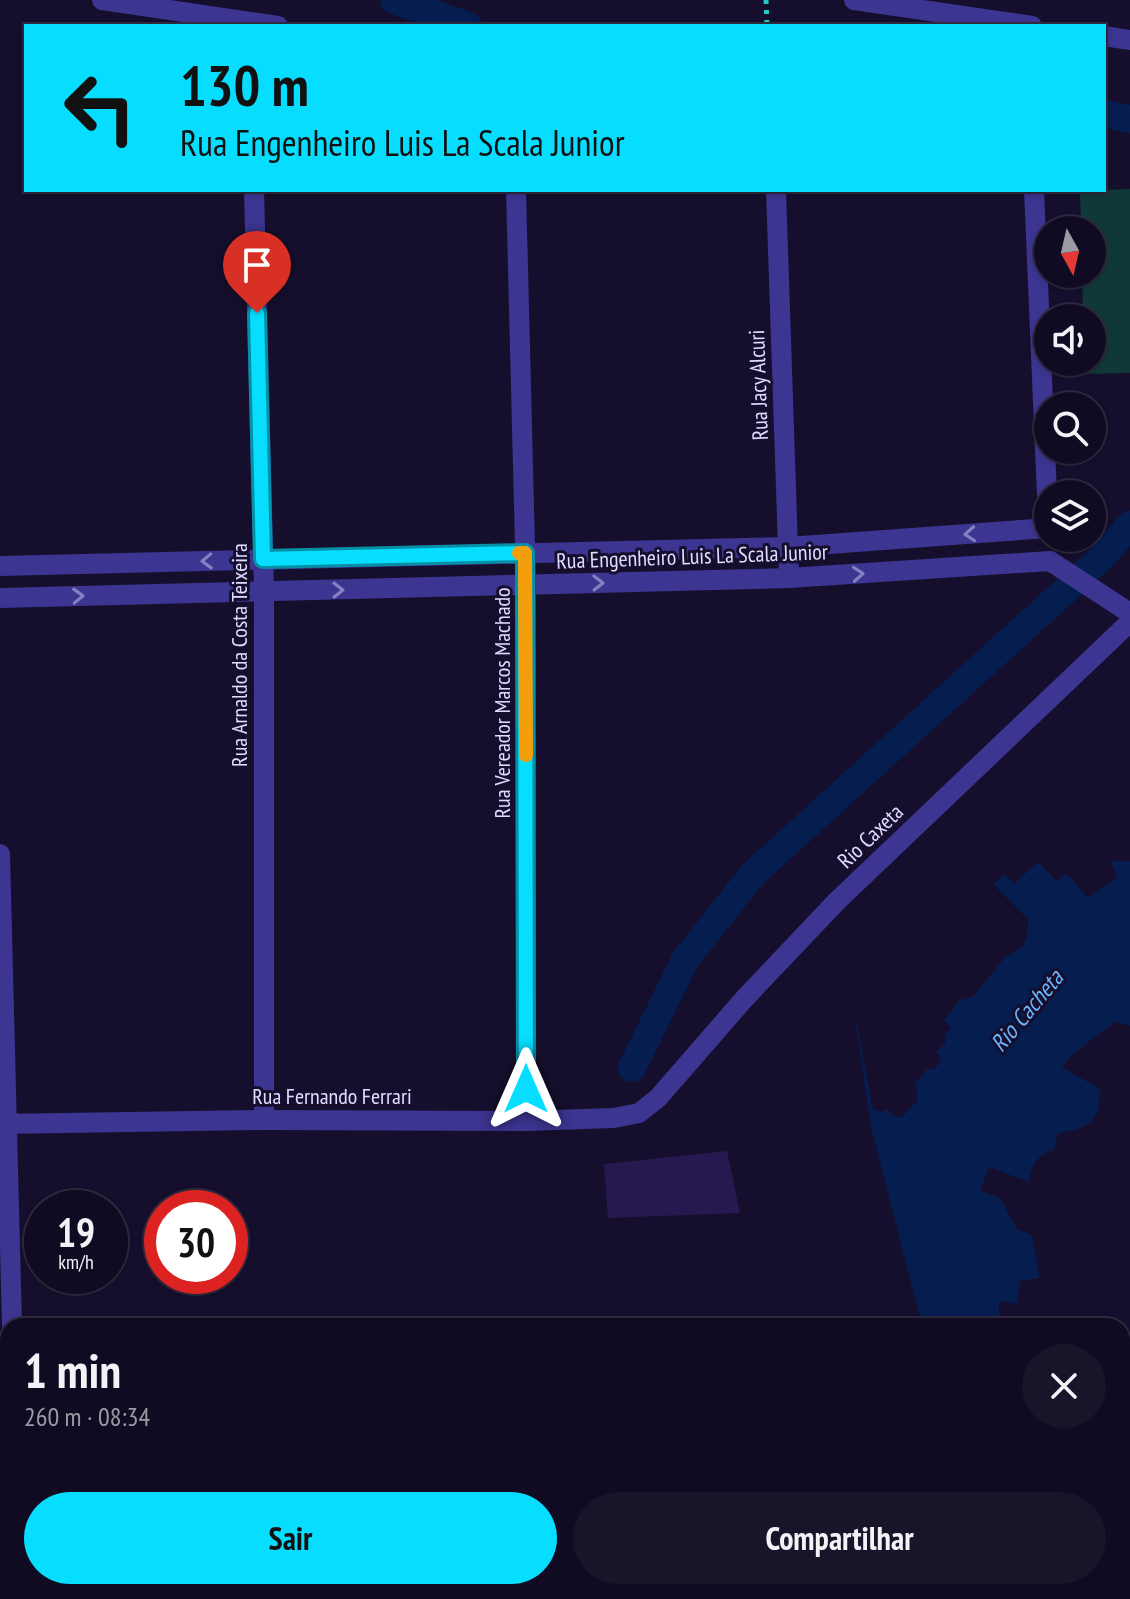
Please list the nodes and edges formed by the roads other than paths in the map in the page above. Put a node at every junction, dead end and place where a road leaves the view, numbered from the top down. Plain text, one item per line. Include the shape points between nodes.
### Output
1 (102, 0) edge
2 (854, 0) edge
3 (250, 24) edge
4 (1018, 24) edge
5 (1106, 36) edge
6 (1130, 40) edge
7 (254, 192) edge
8 (516, 192) edge
9 (776, 192) edge
10 (1034, 192) edge
11 (1046, 480) edge
12 (1034, 529) edge
13 (788, 547) junction
14 (1053, 552) edge
15 (525, 553) junction
16 (263, 559) junction
17 (1056, 564) junction
18 (0, 566) edge
19 (789, 578) junction
20 (526, 585) junction
21 (264, 591) junction
22 (0, 598) edge
23 (1130, 613) edge
24 (1130, 622) edge
25 (0, 854) edge
26 (658, 1098) joint
27 (264, 1120) junction
28 (526, 1121) junction
29 (4, 1124) edge
30 (12, 1318) edge

1 - 3 street
2 - 4 street
5 - 6 street
7 - 16 street, Rua Arnaldo da Costa Teixeira
8 - 15 street, Rua Vereador Marcos Machado
9 - 13 street, Rua Jacy Alcuri
10 - 11 street
12 -> 13 street, Rua Engenheiro Luis La Scala Junior
13 - 15 street, Rua Engenheiro Luis La Scala Junior
13 - 19 street, Rua Jacy Alcuri
14 - 17 street
15 - 16 street, Rua Engenheiro Luis La Scala Junior
15 - 20 street, Rua Vereador Marcos Machado
16 -> 18 street, Rua Engenheiro Luis La Scala Junior
16 - 21 street, Rua Arnaldo da Costa Teixeira
19 -> 17 street, Rua Engenheiro Luis La Scala Junior
17 - 23 street
20 -> 19 street, Rua Engenheiro Luis La Scala Junior
21 -> 20 street, Rua Engenheiro Luis La Scala Junior
20 - 28 street, Rua Vereador Marcos Machado
22 -> 21 street, Rua Engenheiro Luis La Scala Junior
21 - 27 street, Rua Arnaldo da Costa Teixeira
24 - 26 street, Rio Caxeta via 837,901
25 - 29 street
26 - 28 street, Rua Fernando Ferrari via 639,1113 614,1118
27 - 28 street, Rua Fernando Ferrari
27 - 29 street, Rua Fernando Ferrari
29 - 30 street

